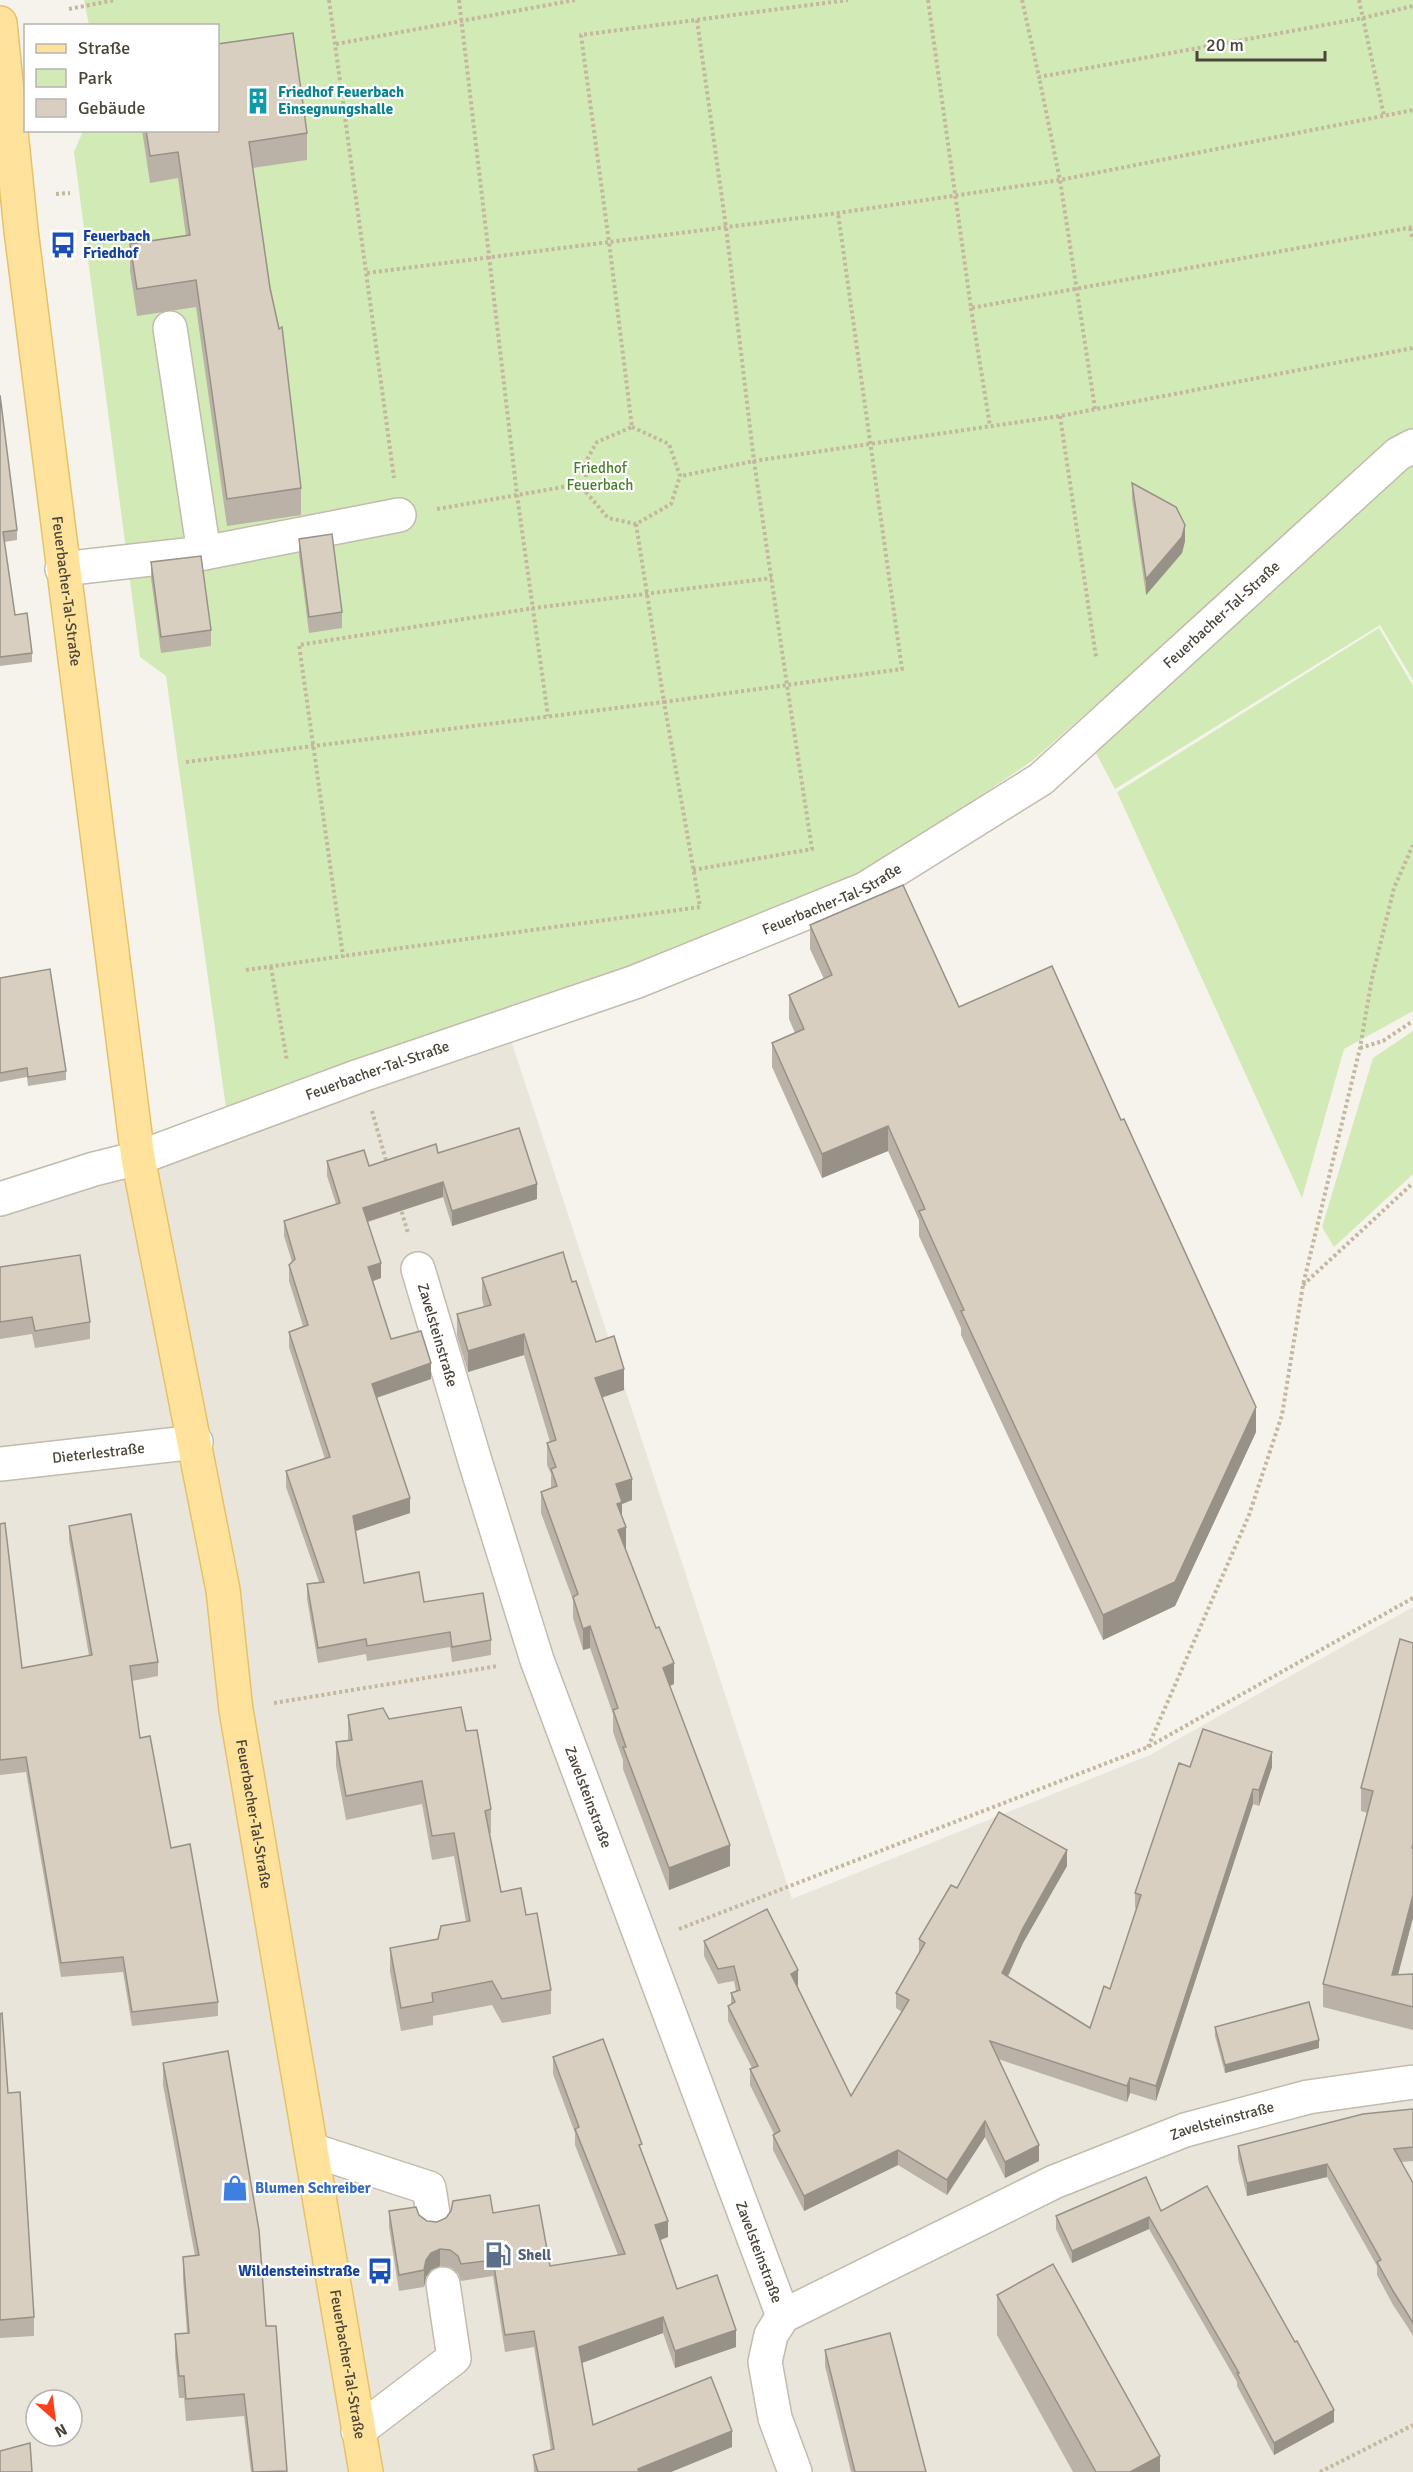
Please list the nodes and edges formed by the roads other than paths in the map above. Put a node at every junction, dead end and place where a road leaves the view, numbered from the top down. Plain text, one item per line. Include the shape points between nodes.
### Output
1 (0, 23) edge
2 (170, 328) dead end
3 (1413, 446) edge
4 (399, 515) road end
5 (204, 553) junction
6 (62, 569) junction
7 (138, 1158) junction
8 (0, 1199) edge
9 (418, 1269) road end
10 (196, 1442) junction
11 (0, 1464) edge
12 (1413, 2082) edge
13 (312, 2150) junction
14 (434, 2220) edge
15 (443, 2284) dead end
16 (783, 2316) junction
17 (358, 2431) junction
18 (366, 2472) edge
19 (795, 2472) edge

1 - 6 main road, Feuerbacher-Tal-Straße
2 - 5 street
3 - 7 street, Feuerbacher-Tal-Straße via 1398,454 1041,779 865,889 635,982 360,1076
4 - 5 street
5 - 6 street
6 - 7 main road, Feuerbacher-Tal-Straße
7 - 8 street
7 - 10 main road, Feuerbacher-Tal-Straße
9 - 16 street, Zavelsteinstraße via 537,1660
10 - 11 street, Dieterlestraße
10 - 13 main road, Feuerbacher-Tal-Straße via 223,1590 236,1710
12 - 16 street, Zavelsteinstraße via 1308,2097 1185,2130 1054,2182
13 - 14 street via 429,2188
13 - 17 main road, Feuerbacher-Tal-Straße
15 - 17 street via 454,2358
16 - 19 street, Zavelsteinstraße via 771,2335 765,2362 776,2418
17 - 18 main road, Feuerbacher-Tal-Straße

